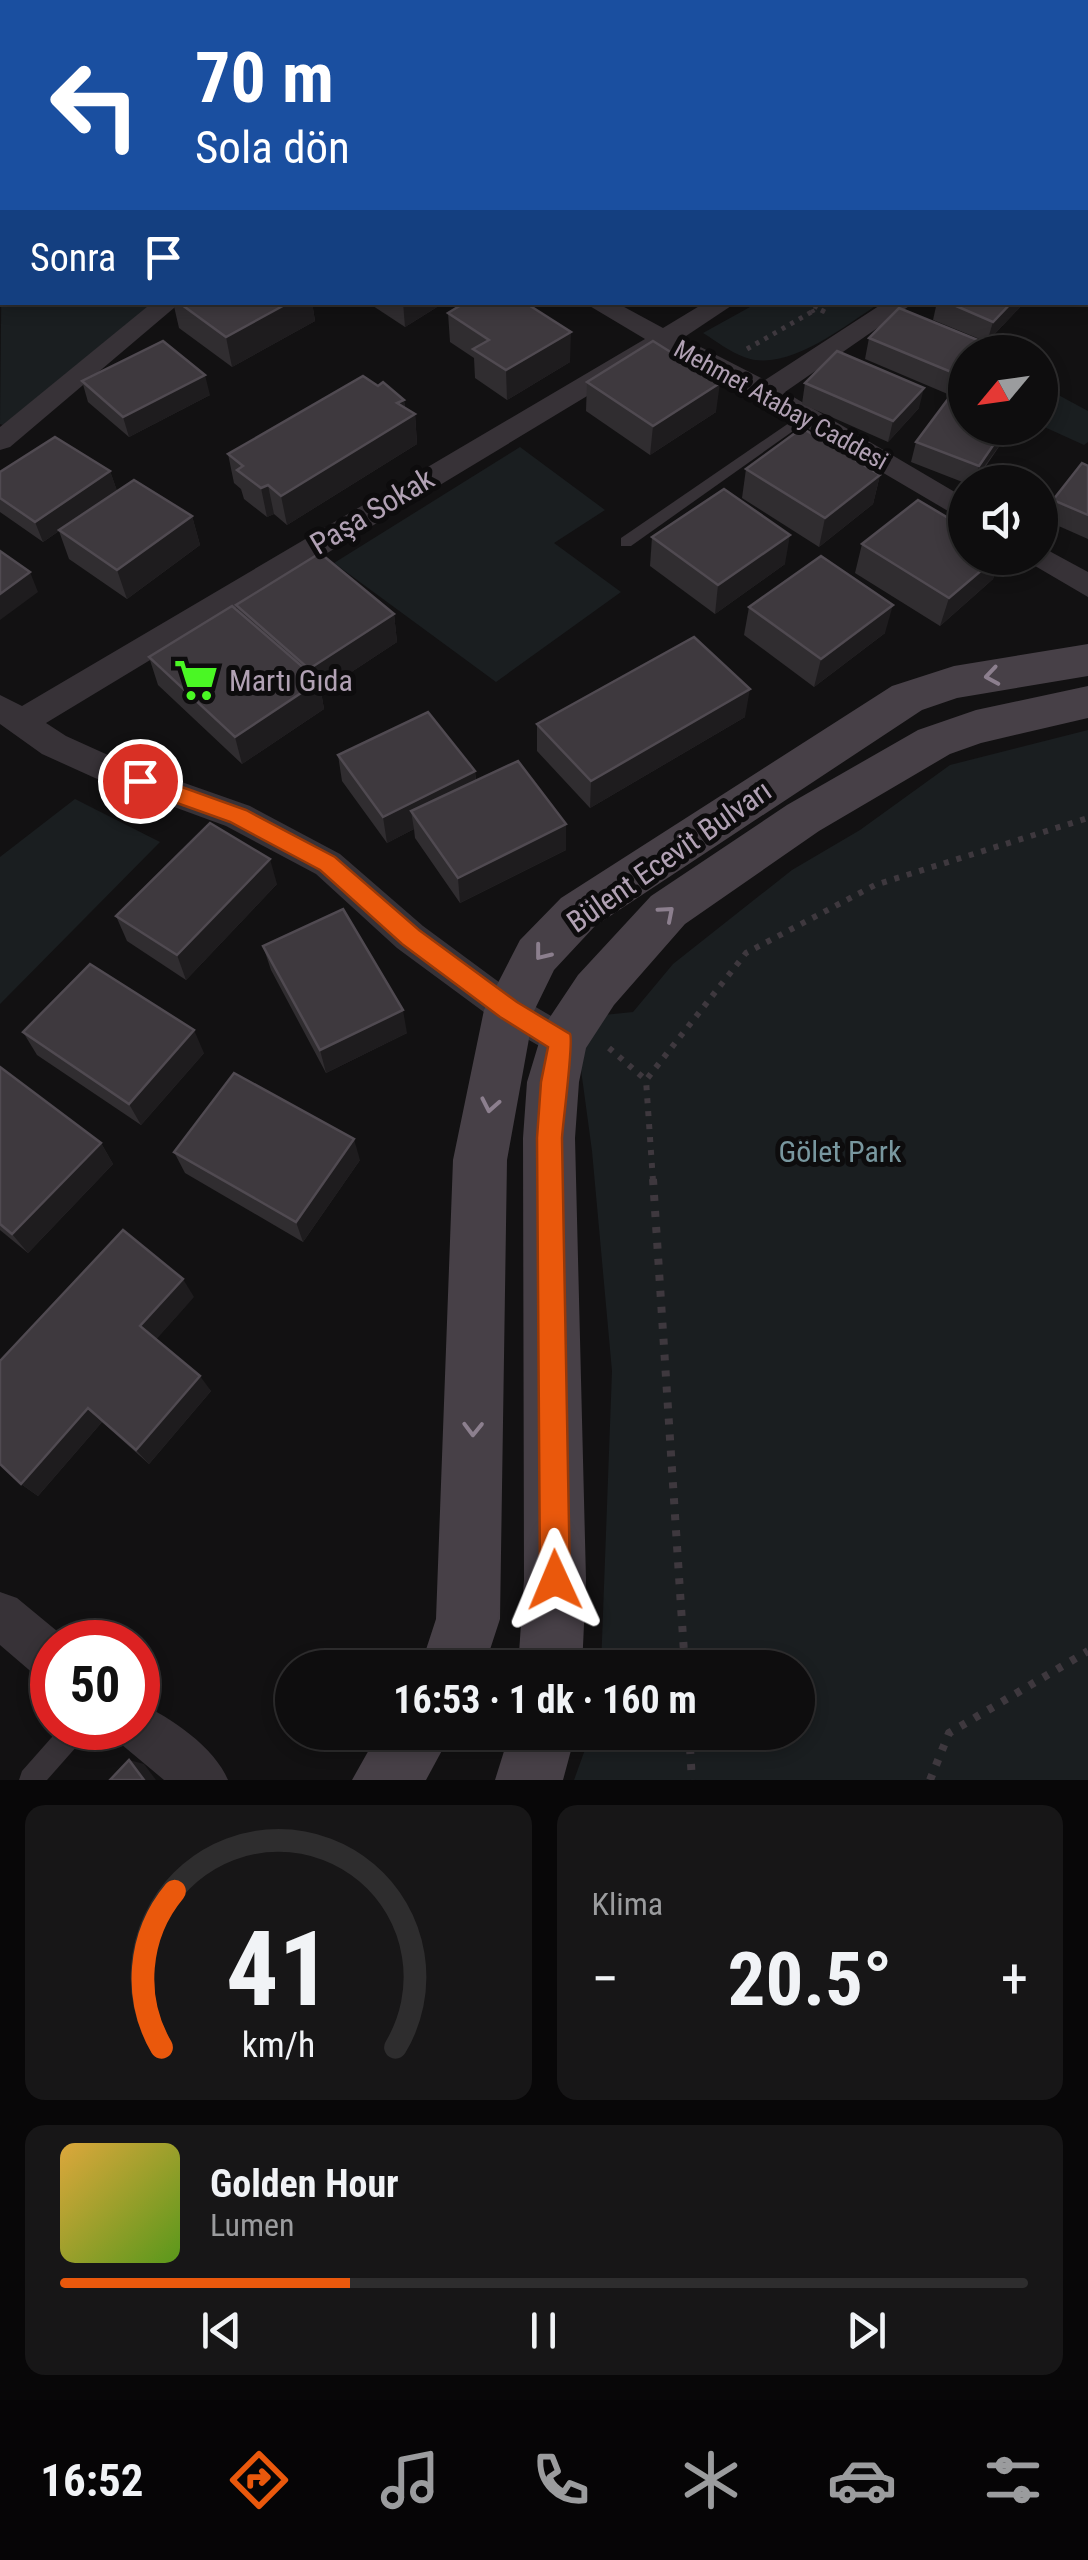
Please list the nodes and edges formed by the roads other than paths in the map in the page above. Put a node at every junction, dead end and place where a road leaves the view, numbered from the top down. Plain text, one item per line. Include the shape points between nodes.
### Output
1 (164, 305) edge
2 (600, 305) edge
3 (719, 305) edge
4 (898, 305) edge
5 (660, 338) junction
6 (766, 392) junction
7 (805, 416) junction
8 (0, 442) edge
9 (948, 501) edge
10 (626, 542) dead end
11 (1058, 567) edge
12 (1088, 586) edge
13 (1088, 660) edge
14 (1088, 702) edge
15 (10, 714) edge
16 (508, 1010) junction
17 (562, 1042) junction
18 (0, 1615) edge
19 (30, 1640) edge
20 (458, 1650) edge
21 (551, 1650) edge
22 (160, 1745) edge
23 (57, 1750) edge
24 (407, 1750) edge
25 (538, 1750) edge
26 (31, 1780) edge
27 (202, 1780) edge
28 (386, 1780) edge
29 (529, 1780) edge

1 - 8 street
2 - 5 street, Mehmet Atabay Caddesi
3 - 5 street, Paşa Sokak
4 - 6 street
5 - 6 street, Mehmet Atabay Caddesi
5 - 15 street, Paşa Sokak
6 - 7 street, Mehmet Atabay Caddesi
7 - 9 street, Mehmet Atabay Caddesi
7 - 10 lane
11 - 12 street
13 -> 16 main road, Bülent Ecevit Bulvarı via 954,682 867,721 578,912 537,955
17 -> 14 main road, Bülent Ecevit Bulvarı via 596,990 668,910 803,818 934,742
15 - 16 street via 106,769 238,816 328,864 410,937
16 - 17 street
16 -> 20 main road, Bülent Ecevit Bulvarı via 480,1160 468,1618
17 - 21 main road, Bülent Ecevit Bulvarı via 550,1138
18 - 19 street
22 - 27 street
23 - 26 lane
24 - 28 main road
25 - 29 main road

